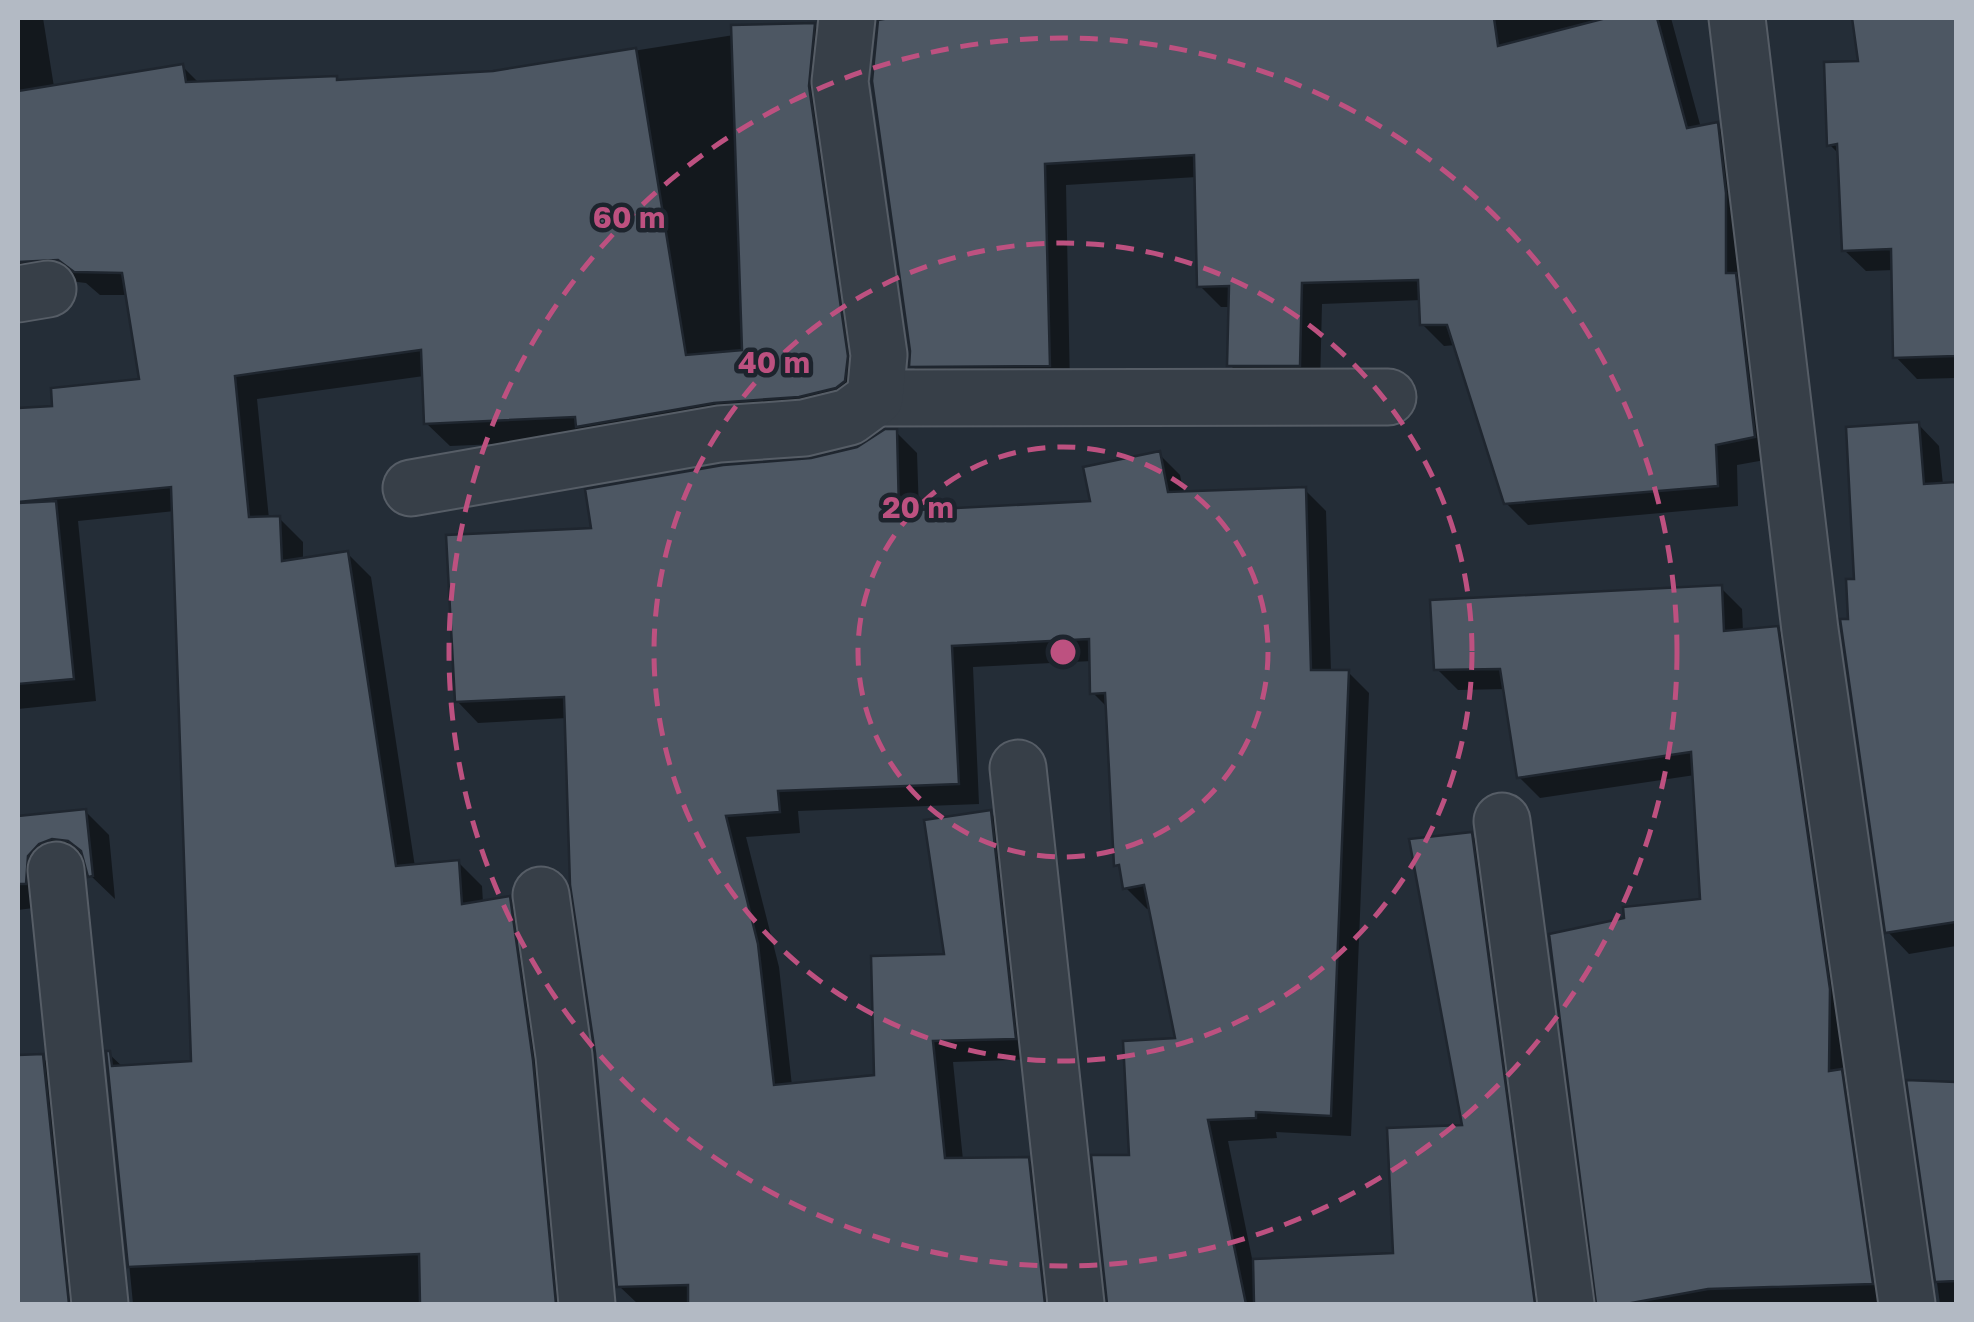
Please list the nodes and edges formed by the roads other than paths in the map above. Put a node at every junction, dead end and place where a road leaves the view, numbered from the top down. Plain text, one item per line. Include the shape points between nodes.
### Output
1 (848, 18) edge
2 (1737, 18) edge
3 (1388, 397) dead end
4 (875, 398) junction
5 (411, 488) dead end
6 (1018, 768) dead end
7 (1502, 821) dead end
8 (56, 870) dead end
9 (542, 895) dead end
10 (100, 1304) edge
11 (587, 1304) edge
12 (1076, 1304) edge
13 (1566, 1304) edge
14 (1907, 1304) edge

1 - 4 street via 840,82 878,355
2 - 14 street via 1810,630
3 - 4 street
4 - 5 street via 849,417 804,428 719,434
6 - 12 street
7 - 13 street
8 - 10 street
9 - 11 street

